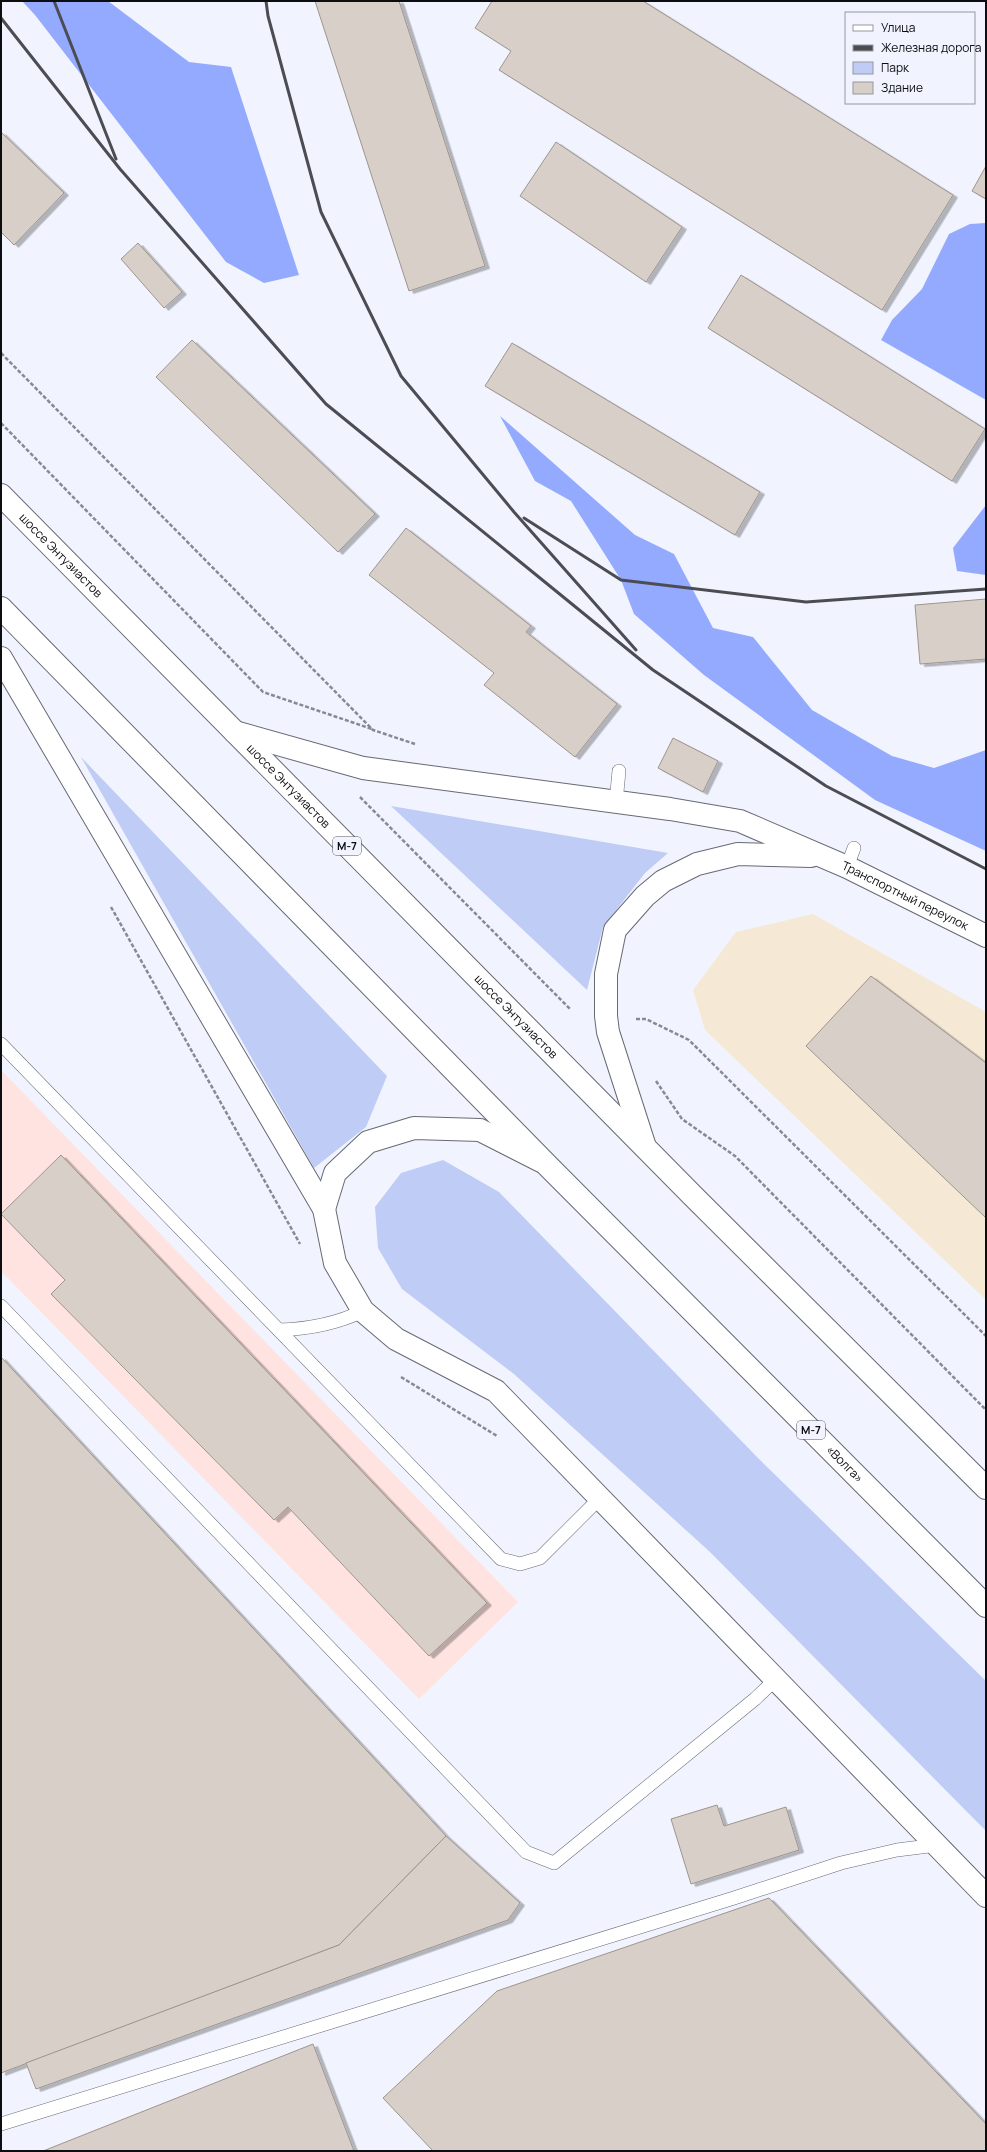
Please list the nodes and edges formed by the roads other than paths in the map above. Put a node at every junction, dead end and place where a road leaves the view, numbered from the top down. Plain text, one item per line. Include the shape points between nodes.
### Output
1 (1, 495) edge
2 (1, 608) edge
3 (1, 658) edge
4 (235, 732) junction
5 (619, 771) dead end
6 (616, 802) junction
7 (824, 857) junction
8 (986, 936) edge
9 (1, 1044) edge
10 (645, 1147) junction
11 (547, 1165) junction
12 (324, 1209) junction
13 (1, 1306) edge
14 (363, 1311) junction
15 (279, 1330) junction
16 (986, 1488) edge
17 (599, 1499) junction
18 (986, 1606) edge
19 (776, 1680) junction
20 (937, 1845) junction
21 (986, 1896) edge
22 (1, 2124) edge

1 - 4 main road, шоссе Энтузиастов / М-7
2 - 11 main road, М-7
3 - 12 main road
4 - 6 main road, Транспортный переулок via 363,768
4 - 10 main road, шоссе Энтузиастов / М-7
5 - 6 lane
6 - 7 main road, Транспортный переулок via 740,821
7 - 8 main road, Транспортный переулок via 850,857 917,900
7 - 10 main road via 738,854 697,864 663,881 615,930 606,974 608,1032
9 - 15 lane
10 - 16 main road, шоссе Энтузиастов / М-7
11 - 12 main road via 480,1130 414,1128 368,1142 335,1173
11 - 18 main road, «Волга» / М-7
12 - 14 main road via 335,1263
13 - 19 lane via 526,1852 554,1863
14 - 15 lane via 343,1320 304,1329
14 - 17 main road via 396,1339 496,1391
15 - 17 lane via 501,1559 520,1564 540,1558
17 - 19 main road
19 - 20 main road
20 - 21 main road
20 - 22 lane via 897,1850 841,1863

